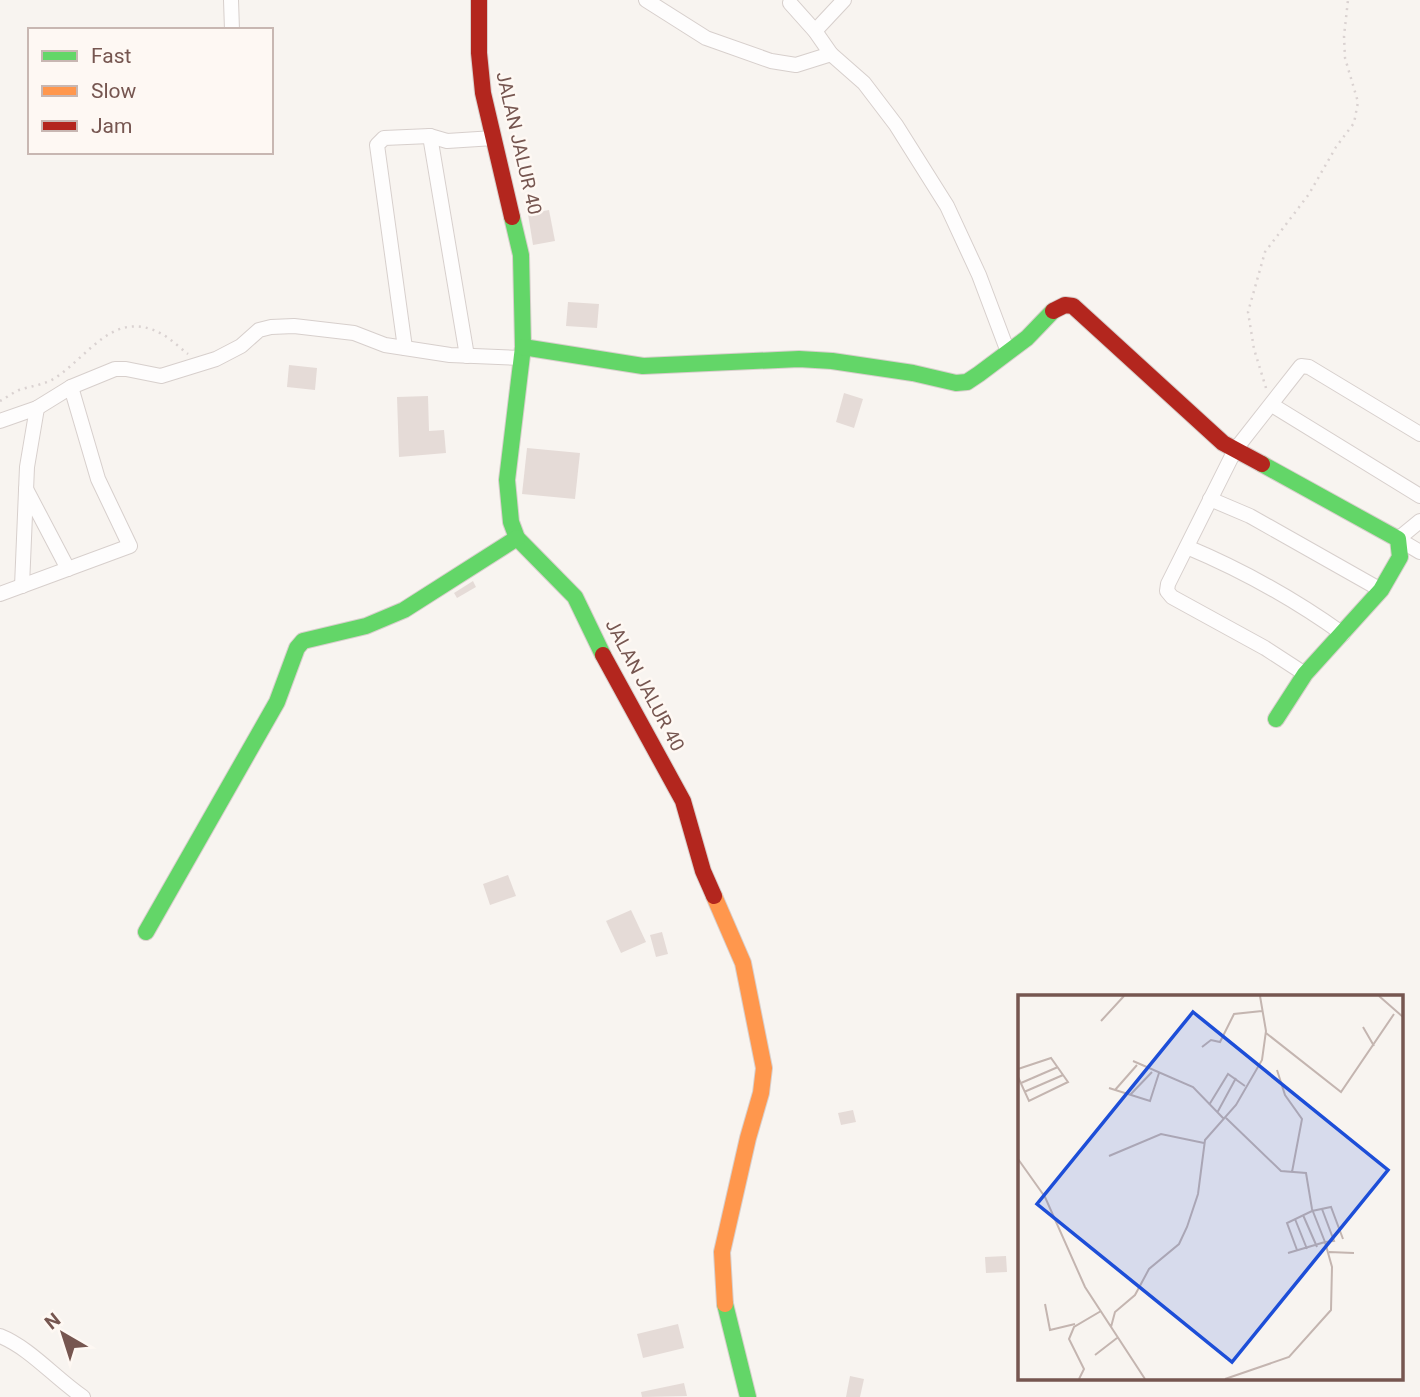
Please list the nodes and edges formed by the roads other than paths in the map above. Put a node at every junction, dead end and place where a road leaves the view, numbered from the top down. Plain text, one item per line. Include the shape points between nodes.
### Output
1 (231, 0) edge
2 (479, 0) edge
3 (646, 0) edge
4 (844, 0) edge
5 (790, 3) dead end
6 (232, 28) edge
7 (815, 31) junction
8 (831, 54) junction
9 (430, 136) junction
10 (494, 138) junction
11 (405, 348) junction
12 (523, 352) junction
13 (1008, 352) junction
14 (467, 356) junction
15 (71, 387) junction
16 (1272, 404) junction
17 (37, 408) junction
18 (0, 421) edge
19 (1420, 434) edge
20 (1235, 450) junction
21 (26, 489) junction
22 (1420, 496) edge
23 (1210, 499) junction
24 (1420, 521) edge
25 (517, 538) junction
26 (1398, 539) junction
27 (1187, 547) junction
28 (1420, 552) edge
29 (68, 569) junction
30 (22, 586) junction
31 (1381, 590) junction
32 (0, 594) edge
33 (1343, 634) junction
34 (1305, 674) junction
35 (1276, 719) dead end
36 (146, 932) dead end
37 (0, 1336) edge
38 (83, 1397) edge
39 (748, 1397) edge

1 - 6 street
2 - 10 street, JALAN JALUR 40 via 480,67
3 - 8 street via 706,38 771,61 796,65
4 - 7 street
5 - 7 street
7 - 8 street
8 - 13 street via 864,83 896,124 947,206
9 - 10 street via 447,141
9 - 11 street via 384,138 377,145
9 - 14 street
10 - 12 street, JALAN JALUR 40 via 522,255
11 - 14 street
11 - 15 street via 354,333 271,327 216,359 161,376 115,369
12 - 13 street via 643,366 832,361 956,383 967,382
12 - 14 street
12 - 25 street, JALAN JALUR 40 via 507,480 508,509
13 - 20 street via 1054,310 1073,306
15 - 17 street
15 - 29 street via 98,479 130,546
16 - 19 street via 1301,366 1310,367
16 - 20 street
16 - 22 street
17 - 18 street
17 - 21 street
20 - 23 street
20 - 26 street
21 - 29 street
21 - 30 street
23 - 27 street
23 - 31 street via 1250,516
24 - 26 street
25 - 36 street via 404,610 296,648 277,702
25 - 39 street, JALAN JALUR 40 via 575,597 619,687 672,779 703,871 743,963 764,1068 722,1252 725,1311
26 - 28 street
26 - 31 street via 1400,557
27 - 33 street via 1257,580
27 - 34 street via 1168,584 1172,597
29 - 30 street
30 - 32 street
31 - 33 street
33 - 34 street
34 - 35 street
37 - 38 street

